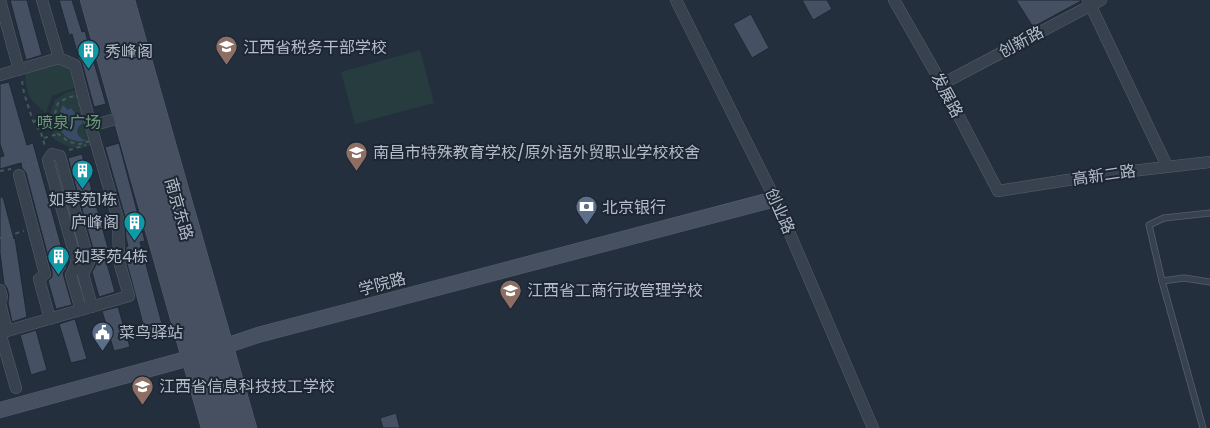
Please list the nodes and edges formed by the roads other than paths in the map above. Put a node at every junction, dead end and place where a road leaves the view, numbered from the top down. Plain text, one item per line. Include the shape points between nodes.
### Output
1 (0, 0) edge
2 (42, 0) edge
3 (88, 0) edge
4 (100, 0) edge
5 (114, 0) edge
6 (127, 0) edge
7 (676, 0) edge
8 (894, 0) edge
9 (1094, 2) edge
10 (59, 58) junction
11 (20, 70) junction
12 (0, 75) edge
13 (942, 84) junction
14 (112, 120) dead end
15 (91, 126) junction
16 (54, 158) road end
17 (1210, 162) edge
18 (1167, 166) junction
19 (19, 175) road end
20 (998, 191) joint
21 (775, 199) junction
22 (1210, 213) edge
23 (1162, 281) junction
24 (1210, 282) edge
25 (0, 290) edge
26 (0, 303) edge
27 (86, 308) junction
28 (50, 319) junction
29 (2, 332) edge
30 (208, 352) junction
31 (16, 388) dead end
32 (0, 410) edge
33 (209, 428) edge
34 (224, 428) edge
35 (235, 428) edge
36 (249, 428) edge
37 (873, 428) edge
38 (1202, 428) edge

1 - 11 street
2 - 10 street
3 - 30 street
4 - 30 street, 南京东路
5 - 30 street, 南京东路
6 - 30 street
7 - 21 street, 创业路
8 - 13 street, 发展路
9 - 13 street, 创新路
9 - 18 street
10 - 11 street
10 - 15 street via 75,65
11 - 12 street
13 - 20 street, 发展路
14 - 15 street
15 - 27 street via 118,219 119,261 129,296
16 - 27 street via 88,262 83,274
17 - 18 street, 高新二路
18 - 20 street, 高新二路
19 - 28 street via 45,274 39,279
21 - 30 street, 学院路 via 258,334
21 - 37 street, 创业路
22 - 23 lane via 1164,218 1149,225
23 - 24 lane via 1184,278
23 - 38 lane
25 - 26 street
26 - 29 street
27 - 28 street
28 - 29 street
29 - 31 street
30 - 32 street, 学院路
30 - 33 street
30 - 34 street, 南京东路
30 - 35 street, 南京东路
30 - 36 street

